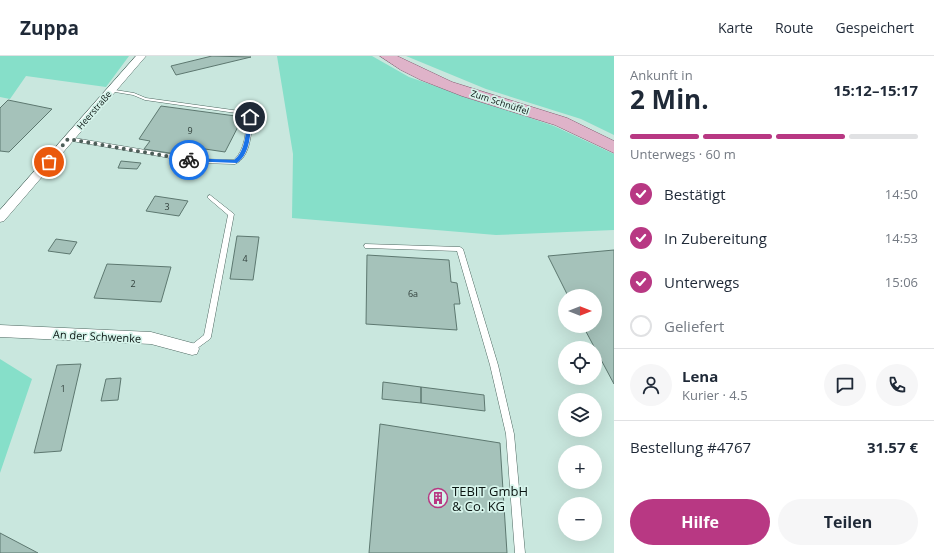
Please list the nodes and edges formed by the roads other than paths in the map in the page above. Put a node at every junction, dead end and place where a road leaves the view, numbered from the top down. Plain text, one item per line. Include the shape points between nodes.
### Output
1 (141, 56) edge
2 (387, 56) edge
3 (111, 90) junction
4 (68, 139) junction
5 (614, 148) edge
6 (210, 197) dead end
7 (0, 218) edge
8 (366, 246) dead end
9 (0, 331) edge
10 (192, 349) joint
11 (520, 553) edge

1 - 3 street, Heerstraße
2 - 5 main road, Zum Schnüffel via 444,84 554,120
3 - 4 street, Heerstraße
3 - 4 lane via 134,94 145,99 245,113 250,117 242,156 235,162 199,161
4 - 7 street, Heerstraße
6 - 10 lane via 231,214 207,337
8 - 11 lane via 460,249 494,365 510,434
9 - 10 street, An der Schwenke via 151,338

